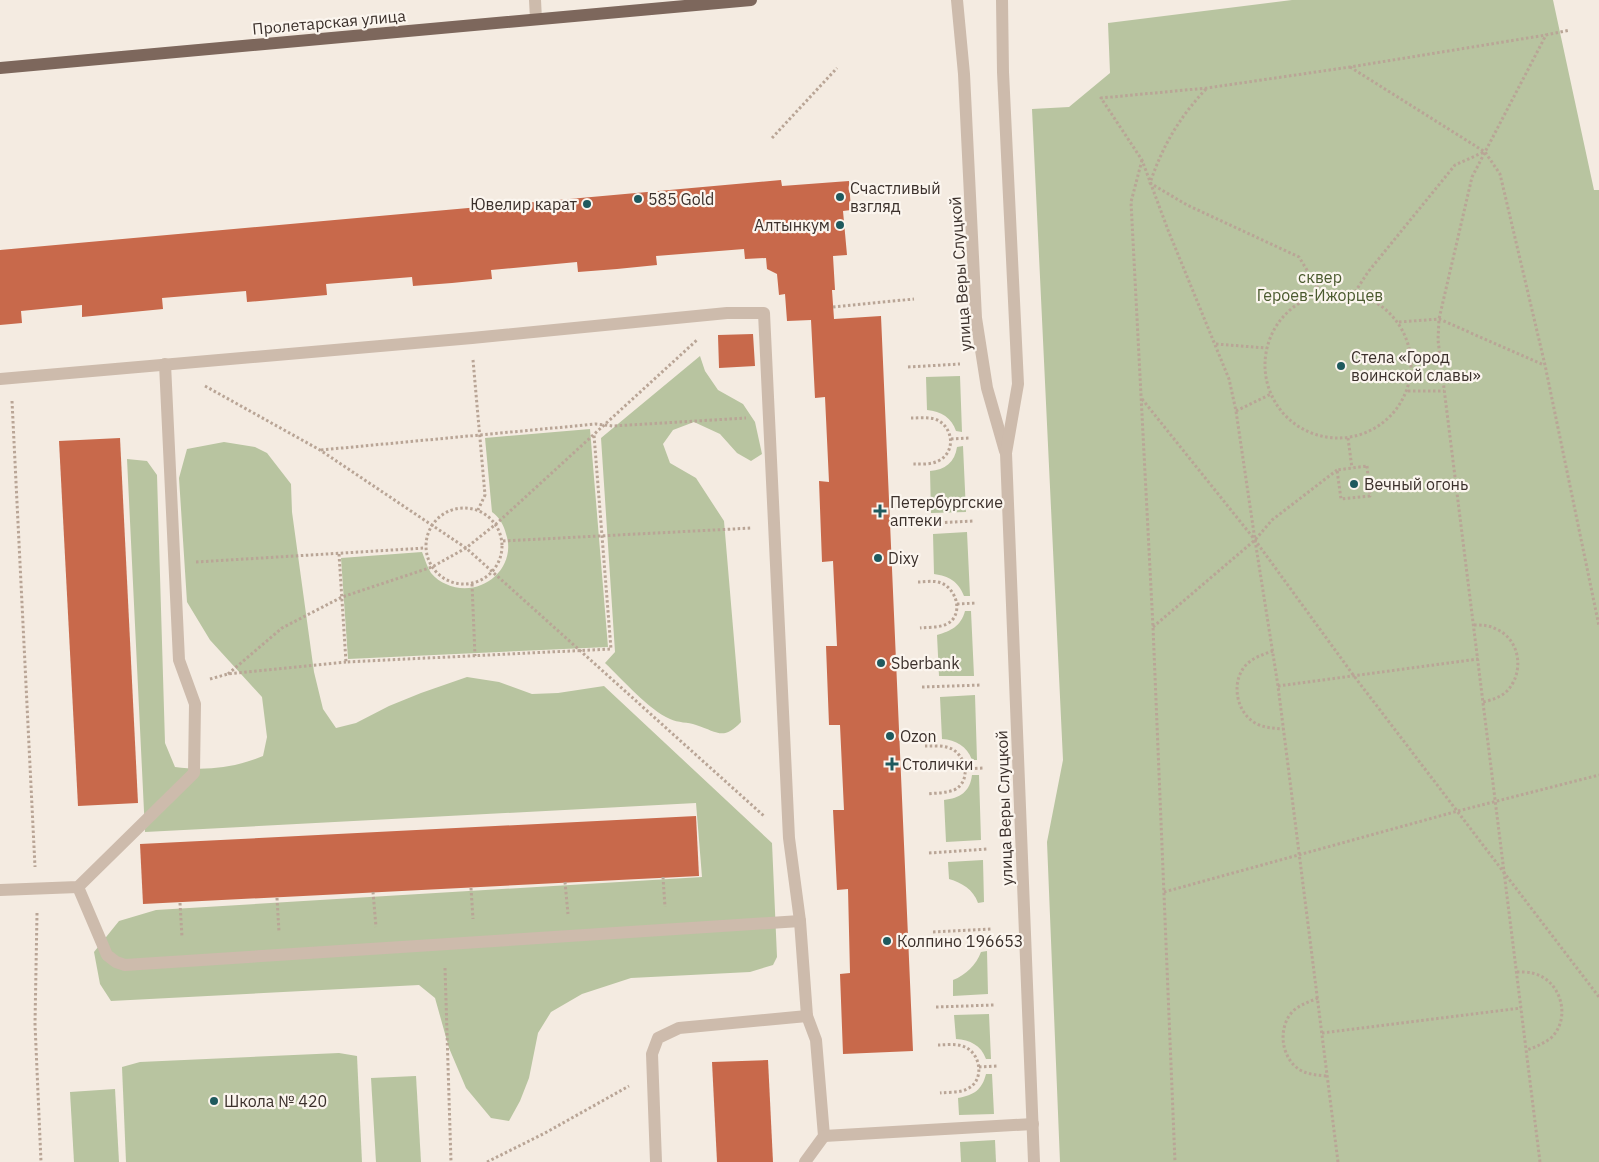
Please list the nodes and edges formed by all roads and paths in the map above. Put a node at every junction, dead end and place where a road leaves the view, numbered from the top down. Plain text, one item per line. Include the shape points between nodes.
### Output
1 (534, 0) edge
2 (751, 0) edge
3 (957, 0) edge
4 (1002, 0) edge
5 (536, 19) junction
6 (1570, 30) dead end
7 (1546, 35) junction
8 (1350, 67) junction
9 (0, 68) edge
10 (837, 68) dead end
11 (1207, 88) junction
12 (772, 138) dead end
13 (1485, 152) junction
14 (1142, 160) junction
15 (1150, 183) junction
16 (1355, 292) junction
17 (1320, 293) junction
18 (914, 299) dead end
19 (833, 307) dead end
20 (1439, 319) junction
21 (1398, 322) junction
22 (472, 338) junction
23 (698, 339) dead end
24 (1216, 344) junction
25 (1266, 348) junction
26 (165, 364) junction
27 (963, 364) dead end
28 (1545, 365) junction
29 (908, 366) dead end
30 (6, 378) edge
31 (199, 383) dead end
32 (1407, 391) junction
33 (1444, 391) junction
34 (1271, 394) junction
35 (1142, 398) junction
36 (1236, 411) junction
37 (769, 417) junction
38 (911, 418) dead end
39 (605, 425) junction
40 (594, 434) junction
41 (480, 435) junction
42 (970, 438) dead end
43 (1348, 438) junction
44 (951, 439) junction
45 (320, 450) junction
46 (1006, 453) junction
47 (913, 464) dead end
48 (1352, 468) junction
49 (1337, 470) junction
50 (478, 510) junction
51 (973, 521) dead end
52 (496, 524) junction
53 (915, 524) dead end
54 (431, 526) junction
55 (774, 526) junction
56 (603, 536) junction
57 (1254, 540) junction
58 (503, 541) junction
59 (425, 548) junction
60 (466, 548) junction
61 (339, 554) junction
62 (174, 563) junction
63 (432, 567) junction
64 (493, 572) junction
65 (918, 582) dead end
66 (472, 584) junction
67 (342, 597) junction
68 (977, 603) dead end
69 (957, 604) junction
70 (1474, 625) junction
71 (1599, 626) edge
72 (1153, 627) junction
73 (920, 628) dead end
74 (1272, 651) junction
75 (581, 652) junction
76 (475, 656) junction
77 (1478, 659) junction
78 (346, 662) junction
79 (228, 674) junction
80 (1354, 676) junction
81 (187, 684) junction
82 (980, 685) dead end
83 (1278, 686) junction
84 (922, 687) dead end
85 (1483, 702) junction
86 (1284, 729) junction
87 (925, 746) dead end
88 (984, 768) dead end
89 (965, 769) junction
90 (1599, 775) edge
91 (927, 794) dead end
92 (1496, 802) junction
93 (1458, 812) junction
94 (789, 838) junction
95 (988, 849) dead end
96 (930, 853) dead end
97 (1299, 854) junction
98 (1506, 875) junction
99 (565, 882) dead end
100 (78, 887) junction
101 (471, 888) dead end
102 (36, 889) junction
103 (0, 890) edge
104 (373, 892) dead end
105 (1164, 892) junction
106 (276, 898) dead end
107 (180, 903) dead end
108 (800, 922) junction
109 (991, 929) dead end
110 (933, 932) dead end
111 (569, 937) junction
112 (474, 942) junction
113 (444, 945) junction
114 (378, 949) junction
115 (280, 955) junction
116 (184, 962) junction
117 (1517, 972) junction
118 (1599, 997) edge
119 (1318, 998) junction
120 (994, 1005) dead end
121 (936, 1007) dead end
122 (1522, 1008) junction
123 (807, 1016) junction
124 (1322, 1033) junction
125 (938, 1045) dead end
126 (1526, 1050) junction
127 (997, 1066) dead end
128 (979, 1067) junction
129 (654, 1072) junction
130 (1327, 1076) junction
131 (940, 1092) dead end
132 (1033, 1124) junction
133 (824, 1136) junction
134 (41, 1162) edge
135 (451, 1162) edge
136 (487, 1162) edge
137 (656, 1162) edge
138 (805, 1162) edge
139 (1034, 1162) edge
140 (1175, 1162) edge
141 (1338, 1162) edge
142 (1540, 1162) edge

1 - 5 street
2 - 5 main road, Пролетарская улица
3 - 46 street, улица Веры Слуцкой via 964,74 976,318 987,388
4 - 46 street, улица Веры Слуцкой via 1018,384
5 - 9 main road, Пролетарская улица
6 - 7 path
7 - 8 path
7 - 13 path
8 - 11 path
8 - 13 path
10 - 12 path
11 - 14 path via 1101,98
11 - 15 path via 1188,108 1168,140
13 - 16 path via 1455,165
13 - 20 path via 1472,177
13 - 28 path via 1500,174
14 - 15 path
14 - 35 path via 1131,202
15 - 17 path via 1187,205 1299,257
15 - 24 path
16 - 17 path
16 - 21 path via 1380,303
17 - 25 path via 1296,304 1277,323
18 - 19 path
20 - 21 path
20 - 28 path
20 - 33 path
21 - 32 path via 1409,344 1412,368
22 - 26 street
22 - 37 street via 727,313 764,313
22 - 41 path
23 - 39 path
24 - 25 path
24 - 36 path
25 - 34 path via 1264,371
26 - 30 street
26 - 62 street
27 - 29 path
28 - 71 path
30 - 102 path
31 - 45 path
32 - 33 path
32 - 43 path via 1394,414 1373,430
33 - 70 path
34 - 36 path
34 - 43 path via 1284,415 1302,429 1324,437
35 - 57 path
35 - 72 path
36 - 57 path
37 - 39 path
37 - 55 street
38 - 44 path via 934,419 942,423
39 - 40 path
39 - 41 path
40 - 52 path
40 - 56 path
41 - 45 path
41 - 50 path via 485,495
42 - 44 path
43 - 48 path
44 - 47 path via 946,455 939,461
45 - 54 path
46 - 132 street, улица Веры Слуцкой
48 - 49 path
48 - 49 path via 1367,466 1370,496 1341,499
49 - 57 path via 1272,520
50 - 52 path
50 - 54 path via 460,507 443,513
51 - 53 path
52 - 58 path
52 - 60 path
54 - 59 path
54 - 60 path
55 - 56 path
55 - 94 street
56 - 58 path
56 - 75 path via 611,650
57 - 72 path
57 - 74 path
57 - 80 path
58 - 64 path via 501,557
59 - 61 path
59 - 63 path
60 - 63 path
60 - 64 path
61 - 62 path
61 - 67 path
62 - 81 street via 179,660
63 - 66 path via 442,578 457,584
63 - 67 path
64 - 66 path
64 - 75 path
65 - 69 path via 942,583 954,594
66 - 76 path
67 - 78 path
67 - 79 path via 282,628
68 - 69 path
69 - 73 path via 952,620 937,627
70 - 77 path
70 - 85 path via 1486,625 1508,636 1518,658 1518,670 1507,691
72 - 105 path
74 - 83 path
74 - 86 path via 1246,665 1237,689 1239,702 1255,723
75 - 76 path
75 - 94 path
76 - 78 path
77 - 80 path
77 - 85 path
78 - 79 path
79 - 81 path
80 - 83 path
80 - 93 path
81 - 100 street via 195,704 194,773
82 - 84 path
83 - 86 path
85 - 92 path
86 - 97 path
87 - 89 path via 951,748 962,759
88 - 89 path
89 - 91 path via 960,786
90 - 92 path
92 - 93 path
92 - 98 path
93 - 97 path
93 - 98 path
94 - 108 street
95 - 96 path
97 - 105 path
97 - 119 path
98 - 117 path
98 - 118 path
99 - 111 path
100 - 102 street
100 - 116 street via 107,954 116,962 125,965
101 - 112 path
102 - 103 street
102 - 134 path via 35,1024
104 - 114 path
105 - 140 path
106 - 115 path
107 - 116 path
108 - 111 street
108 - 123 street
109 - 110 path
111 - 112 street
112 - 113 street
113 - 114 street
113 - 135 path
114 - 115 street
115 - 116 street
117 - 122 path
117 - 126 path via 1533,973 1555,988 1562,1013 1552,1037 1542,1045
119 - 124 path
119 - 130 path via 1302,1004 1292,1013 1282,1036 1288,1056 1300,1070
120 - 121 path
122 - 124 path
122 - 126 path
123 - 129 street via 679,1028 658,1038 652,1054
123 - 133 street via 816,1040
124 - 130 path
125 - 128 path via 965,1046 977,1058
126 - 142 path
127 - 128 path
128 - 131 path via 978,1077 968,1089
129 - 136 path
129 - 137 street
130 - 141 path
132 - 133 street
132 - 139 street, улица Веры Слуцкой
133 - 138 street

